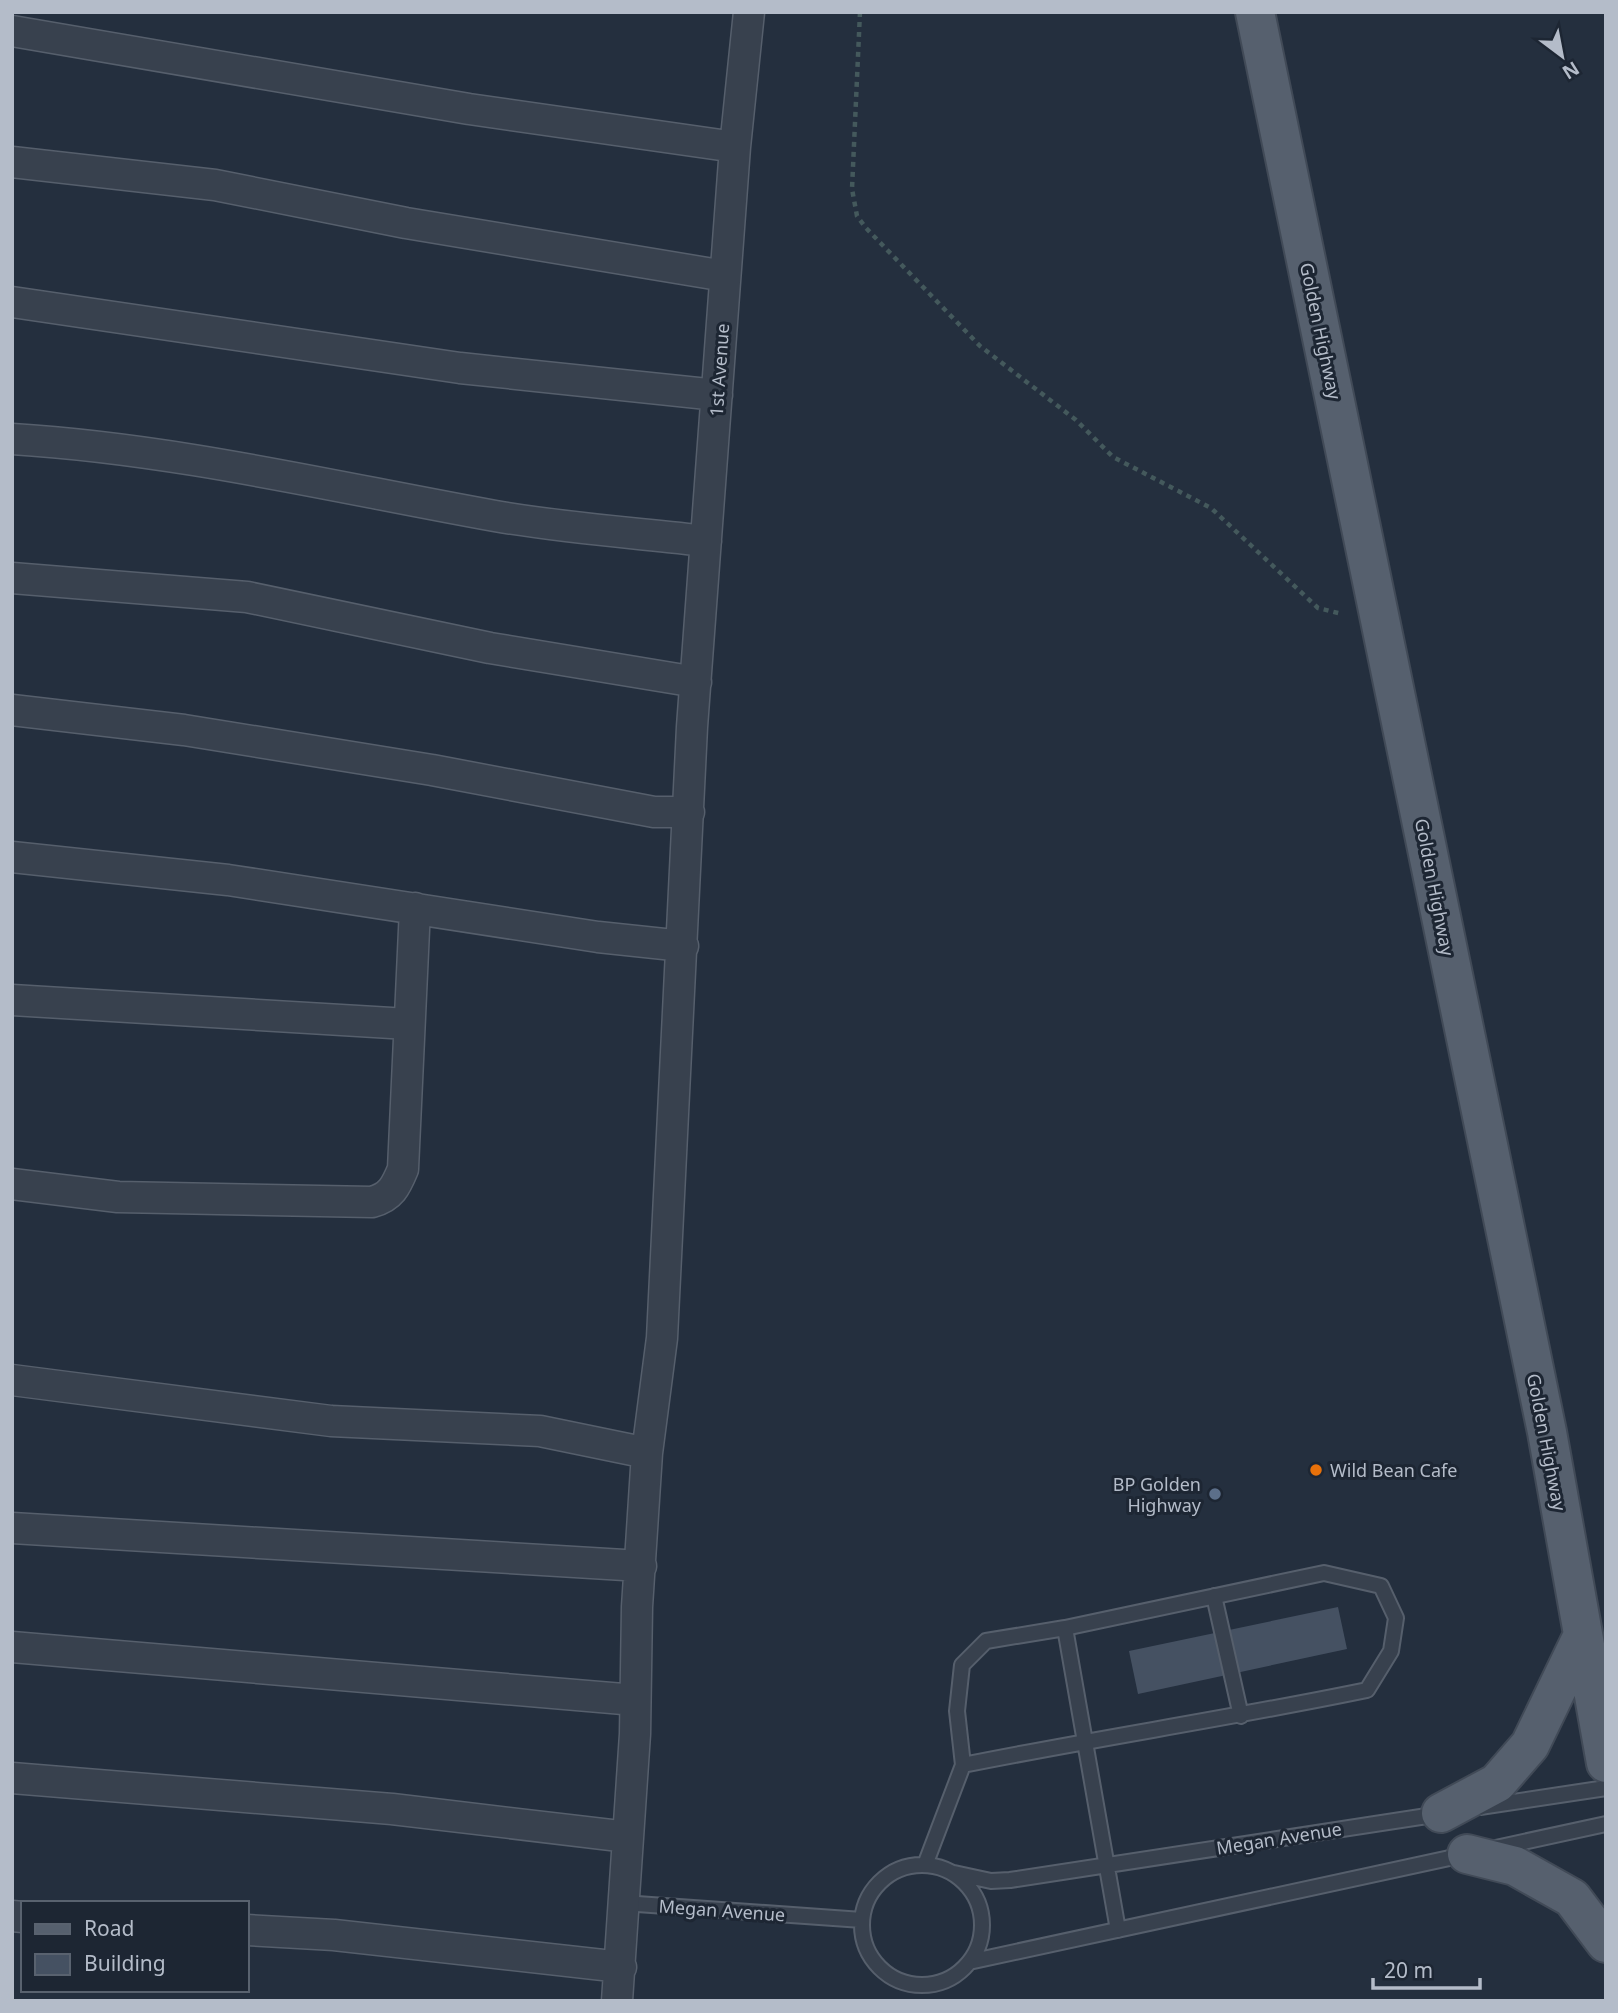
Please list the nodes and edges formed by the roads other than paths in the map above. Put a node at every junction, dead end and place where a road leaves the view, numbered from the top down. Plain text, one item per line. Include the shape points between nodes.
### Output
1 (750, 12) edge
2 (1255, 12) edge
3 (12, 32) edge
4 (735, 147) junction
5 (12, 162) edge
6 (725, 276) junction
7 (12, 302) edge
8 (717, 395) junction
9 (12, 439) edge
10 (706, 541) junction
11 (12, 578) edge
12 (696, 682) junction
13 (12, 710) edge
14 (689, 812) junction
15 (12, 857) edge
16 (415, 908) junction
17 (683, 946) junction
18 (12, 1000) edge
19 (408, 1024) junction
20 (12, 1184) edge
21 (12, 1380) edge
22 (646, 1453) junction
23 (12, 1528) edge
24 (641, 1566) junction
25 (1214, 1596) junction
26 (1065, 1628) junction
27 (1583, 1635) junction
28 (12, 1647) edge
29 (635, 1700) junction
30 (1241, 1717) junction
31 (1085, 1740) junction
32 (1606, 1763) edge
33 (962, 1765) junction
34 (12, 1778) edge
35 (1606, 1788) edge
36 (1441, 1813) junction
37 (1606, 1824) edge
38 (628, 1837) junction
39 (1467, 1854) junction
40 (925, 1865) junction
41 (1107, 1865) junction
42 (954, 1873) junction
43 (624, 1903) junction
44 (862, 1920) junction
45 (248, 1930) edge
46 (1118, 1930) junction
47 (1606, 1943) edge
48 (969, 1962) junction
49 (621, 1967) junction
50 (617, 2001) edge

1 - 4 street, 1st Avenue
2 - 27 main road, Golden Highway via 1547,1432
3 - 4 street via 469,110
4 - 6 street, 1st Avenue
5 - 6 street via 215,185 406,223
6 - 8 street, 1st Avenue
7 - 8 street via 460,368
8 - 10 street, 1st Avenue
9 - 10 street via 283,473 497,516
10 - 12 street, 1st Avenue
11 - 12 street via 247,597 490,648
12 - 14 street, 1st Avenue
13 - 14 street via 184,730 654,812
14 - 17 street, 1st Avenue
15 - 16 street via 228,880
16 - 17 street
16 - 19 street
17 - 22 street, 1st Avenue via 662,1338
18 - 19 street
19 - 20 street via 403,1169 393,1191 380,1200 118,1198
21 - 22 street via 331,1421 540,1431
22 - 24 street, 1st Avenue
23 - 24 street
24 - 29 street, 1st Avenue
25 - 26 lane
25 - 30 lane
25 - 30 lane via 1324,1573 1381,1586 1396,1618 1391,1651 1367,1690
26 - 31 lane
26 - 33 lane via 986,1641 961,1665 957,1711
27 - 32 main road, Golden Highway
27 - 36 main road via 1530,1745 1497,1783
28 - 29 street
29 - 38 street, 1st Avenue
30 - 31 lane
31 - 33 lane
31 - 41 lane
33 - 40 lane
34 - 38 street via 392,1809
35 - 36 lane, Megan Avenue
36 - 41 lane, Megan Avenue
37 - 39 lane
38 - 43 street, 1st Avenue
39 - 46 lane
39 - 47 main road via 1515,1866 1572,1898
40 - 42 lane
40 - 44 lane via 895,1871 882,1880 872,1891
41 - 42 lane, Megan Avenue via 991,1881
41 - 46 lane
42 - 48 lane via 974,1894 983,1922 982,1936
43 - 44 lane, Megan Avenue
43 - 49 street, 1st Avenue
44 - 48 lane via 862,1934 873,1960 906,1983 948,1980
45 - 49 street via 334,1935
46 - 48 lane
49 - 50 street, 1st Avenue

